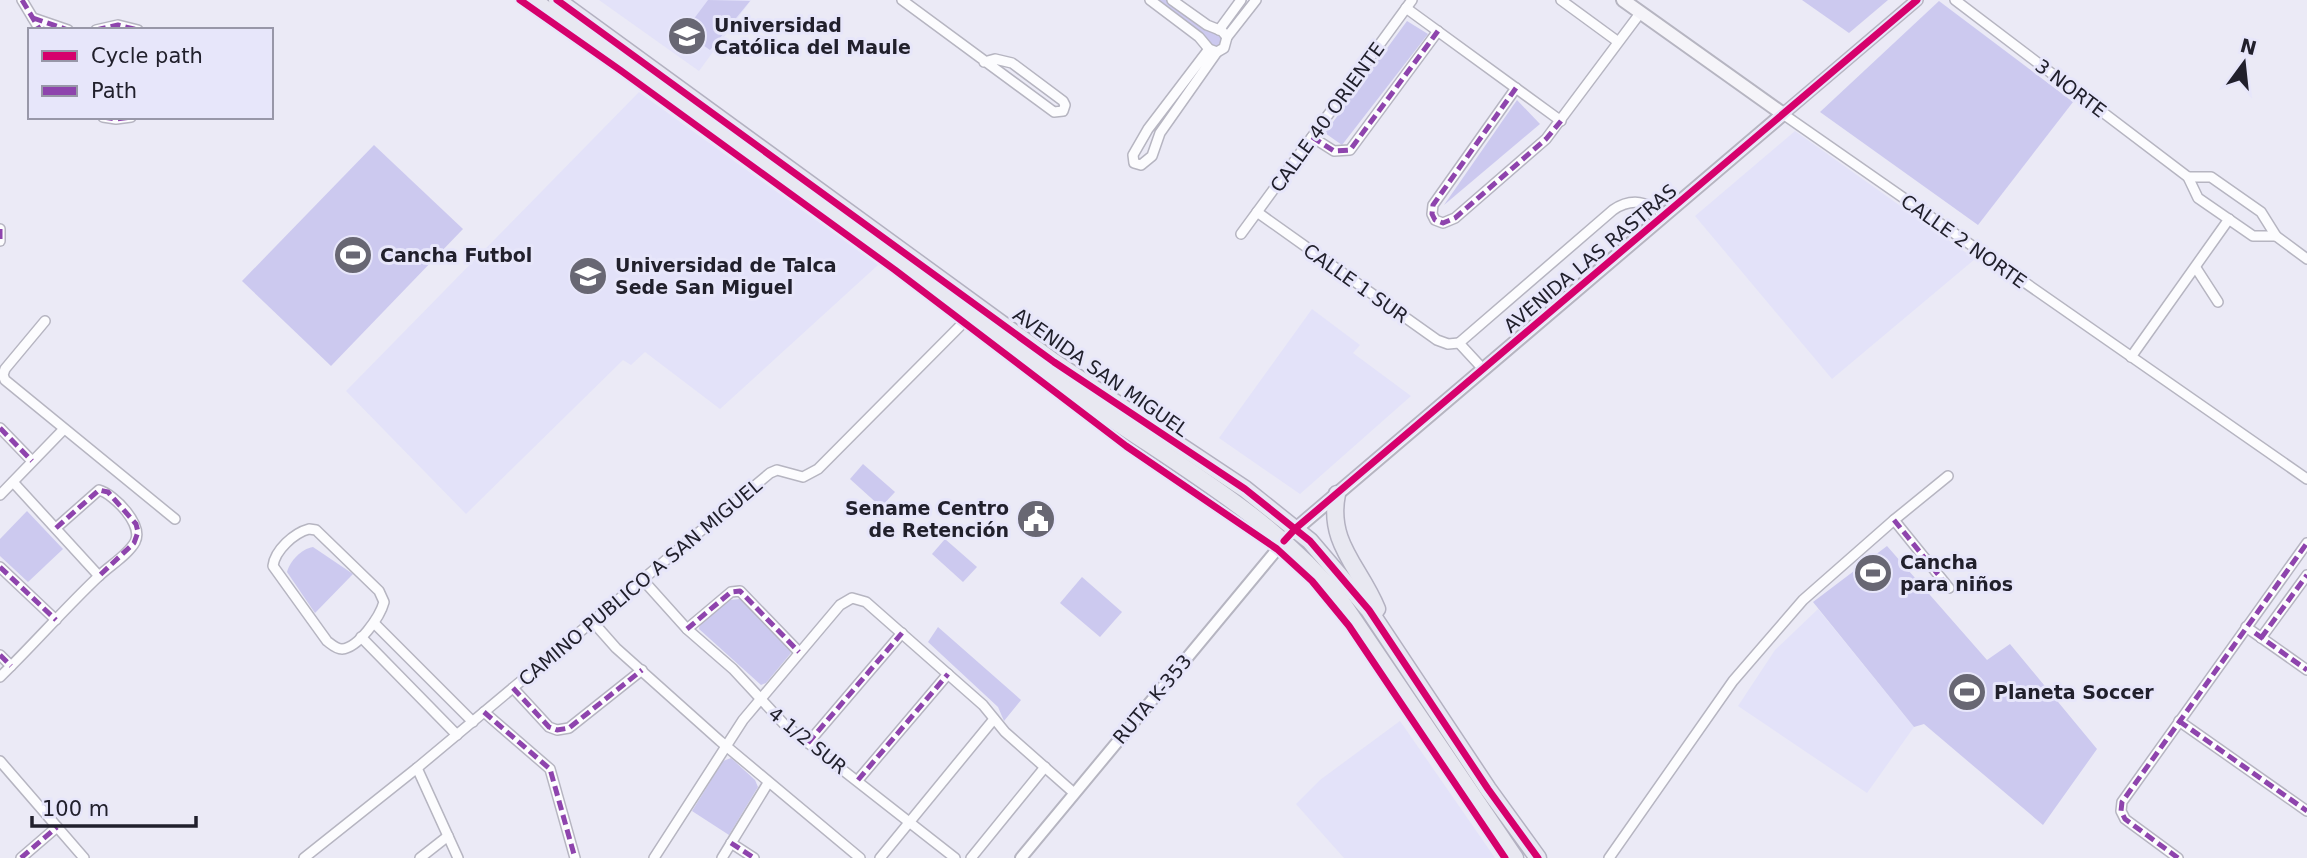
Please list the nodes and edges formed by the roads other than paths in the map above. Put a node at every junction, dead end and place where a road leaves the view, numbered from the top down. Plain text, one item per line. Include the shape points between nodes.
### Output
1 (22, 0) edge
2 (533, 0) edge
3 (557, 0) edge
4 (902, 0) edge
5 (1150, 0) edge
6 (1172, 0) edge
7 (1241, 0) edge
8 (1256, 0) edge
9 (1560, 0) edge
10 (1623, 0) edge
11 (1917, 0) edge
12 (1955, 0) edge
13 (1409, 4) edge
14 (1641, 12) junction
15 (33, 18) junction
16 (39, 28) edge
17 (62, 28) edge
18 (105, 28) edge
19 (130, 28) edge
20 (1217, 30) junction
21 (1438, 31) junction
22 (1227, 37) junction
23 (1618, 41) junction
24 (1211, 49) junction
25 (984, 62) junction
26 (1516, 88) junction
27 (1783, 114) junction
28 (1561, 121) junction
29 (1312, 137) junction
30 (2188, 177) junction
31 (1257, 212) junction
32 (1665, 214) junction
33 (2229, 219) junction
34 (0, 229) edge
35 (1241, 234) dead end
36 (2276, 236) junction
37 (0, 241) edge
38 (2307, 259) edge
39 (2196, 268) junction
40 (2218, 302) dead end
41 (969, 317) junction
42 (45, 321) dead end
43 (1459, 343) junction
44 (2131, 357) junction
45 (1483, 369) junction
46 (0, 428) edge
47 (64, 429) junction
48 (32, 461) junction
49 (1948, 476) dead end
50 (2307, 479) edge
51 (13, 482) junction
52 (1337, 494) junction
53 (0, 495) edge
54 (175, 519) dead end
55 (1894, 520) junction
56 (56, 528) junction
57 (1296, 528) junction
58 (1284, 541) junction
59 (2307, 543) edge
60 (0, 567) edge
61 (2307, 575) edge
62 (99, 576) junction
63 (643, 580) junction
64 (1949, 588) dead end
65 (56, 620) junction
66 (593, 622) junction
67 (374, 623) junction
68 (2246, 627) junction
69 (687, 629) junction
70 (1385, 632) junction
71 (902, 633) junction
72 (361, 637) junction
73 (2261, 638) junction
74 (799, 652) junction
75 (0, 655) edge
76 (11, 666) junction
77 (642, 670) junction
78 (2307, 670) edge
79 (948, 674) junction
80 (0, 677) edge
81 (513, 688) junction
82 (760, 698) junction
83 (484, 712) junction
84 (994, 719) junction
85 (2179, 721) junction
86 (473, 722) junction
87 (457, 735) junction
88 (808, 743) junction
89 (725, 746) junction
90 (0, 761) edge
91 (1045, 767) junction
92 (417, 768) junction
93 (858, 780) junction
94 (768, 783) junction
95 (1074, 793) junction
96 (2307, 811) edge
97 (909, 821) junction
98 (57, 827) junction
99 (448, 836) junction
100 (731, 843) junction
101 (21, 858) edge
102 (84, 858) edge
103 (304, 858) edge
104 (420, 858) edge
105 (458, 858) edge
106 (575, 858) edge
107 (654, 858) edge
108 (722, 858) edge
109 (754, 858) edge
110 (860, 858) edge
111 (880, 858) edge
112 (955, 858) edge
113 (971, 858) edge
114 (1021, 858) edge
115 (1516, 858) edge
116 (1538, 858) edge
117 (1609, 858) edge
118 (2178, 858) edge

1 - 15 street
2 - 41 highway, AVENIDA SAN MIGUEL
3 - 57 highway, AVENIDA SAN MIGUEL via 1054,362
4 - 25 street
5 - 24 street
6 - 20 street
7 - 20 street
8 - 22 street
9 - 23 street
10 - 14 main road, CALLE 2 NORTE
11 - 27 street, AVENIDA LAS RASTRAS
12 - 30 street, 3 NORTE
13 - 21 street
13 - 29 street, CALLE 40 ORIENTE
14 - 23 street
14 - 27 main road, CALLE 2 NORTE
15 - 16 street
15 - 17 street
18 - 19 street
20 - 22 street
20 - 24 street via 1205,38
21 - 26 street
21 - 29 street via 1350,150 1334,151
22 - 24 street via 1227,45
23 - 28 street
24 - 24 street via 1148,128 1133,155 1134,163 1149,160 1160,133
25 - 25 street via 1054,112 1063,111 1063,101 1012,63
26 - 28 street
26 - 28 street via 1433,205 1433,218 1438,222 1455,218
27 - 32 main road, AVENIDA LAS RASTRAS
27 - 44 street, CALLE 2 NORTE
29 - 31 street, CALLE 40 ORIENTE
30 - 33 street, 3 NORTE via 2198,198
30 - 36 street, 3 NORTE via 2211,177 2261,212
31 - 35 street, CALLE 40 ORIENTE
31 - 43 street, CALLE 1 SUR via 1437,340
32 - 43 street via 1641,201 1612,209
32 - 45 main road, AVENIDA LAS RASTRAS
33 - 36 street, 3 NORTE via 2253,236
33 - 39 street
34 - 37 street
36 - 38 street, 3 NORTE
39 - 40 street
39 - 44 street
41 - 58 highway, AVENIDA SAN MIGUEL
41 - 63 street, CAMINO PUBLICO A SAN MIGUEL via 818,470 803,477 773,471
42 - 47 street via 3,375
43 - 45 street
44 - 50 street, CALLE 2 NORTE
45 - 52 main road, AVENIDA LAS RASTRAS
46 - 48 street
47 - 48 street
47 - 54 street
48 - 51 street
49 - 55 street
51 - 53 street
51 - 56 street
52 - 57 main road, AVENIDA LAS RASTRAS
52 - 70 highway via 1338,536 1368,589
55 - 64 street
55 - 117 street via 1803,600 1733,681
56 - 62 street
56 - 62 street via 99,490 107,492 136,524 134,543
57 - 58 main road, AVENIDA LAS RASTRAS
57 - 70 highway, AVENIDA SAN MIGUEL via 1353,588
58 - 95 street, RUTA K-353
58 - 115 highway, AVENIDA SAN MIGUEL via 1347,608
59 - 68 street
60 - 65 street
61 - 73 street
62 - 65 street
63 - 66 street, CAMINO PUBLICO A SAN MIGUEL
63 - 69 street, 4 1/2 SUR
65 - 76 street
66 - 77 street
66 - 81 street, CAMINO PUBLICO A SAN MIGUEL
67 - 72 street
67 - 72 street via 384,602 379,591 317,530 309,528 291,538 274,557 273,566 327,641 344,649
67 - 86 street
68 - 73 street
68 - 85 street
69 - 74 street via 737,590
69 - 82 street, 4 1/2 SUR
70 - 116 highway, AVENIDA SAN MIGUEL
71 - 74 street via 866,602 852,598 843,601
71 - 79 street
71 - 88 street
72 - 87 street
73 - 78 street
74 - 82 street
75 - 76 street
76 - 80 street
77 - 81 street via 569,728 557,730
77 - 89 street
79 - 84 street
79 - 93 street
81 - 83 street, CAMINO PUBLICO A SAN MIGUEL
82 - 88 street, 4 1/2 SUR
82 - 89 street
83 - 86 street, CAMINO PUBLICO A SAN MIGUEL
83 - 106 street via 550,769
84 - 91 street
84 - 97 street
85 - 96 street
85 - 118 street via 2121,807 2125,819
86 - 87 street, CAMINO PUBLICO A SAN MIGUEL
87 - 92 street, CAMINO PUBLICO A SAN MIGUEL
88 - 93 street, 4 1/2 SUR
89 - 94 street
89 - 107 street
90 - 98 street
91 - 95 street
91 - 113 street
92 - 99 street
92 - 103 street, CAMINO PUBLICO A SAN MIGUEL
93 - 97 street, 4 1/2 SUR
94 - 100 street
94 - 110 street
95 - 114 street, RUTA K-353
97 - 111 street
97 - 112 street, 4 1/2 SUR
98 - 101 street
98 - 102 street
99 - 104 street
99 - 105 street
100 - 108 street
100 - 109 street

